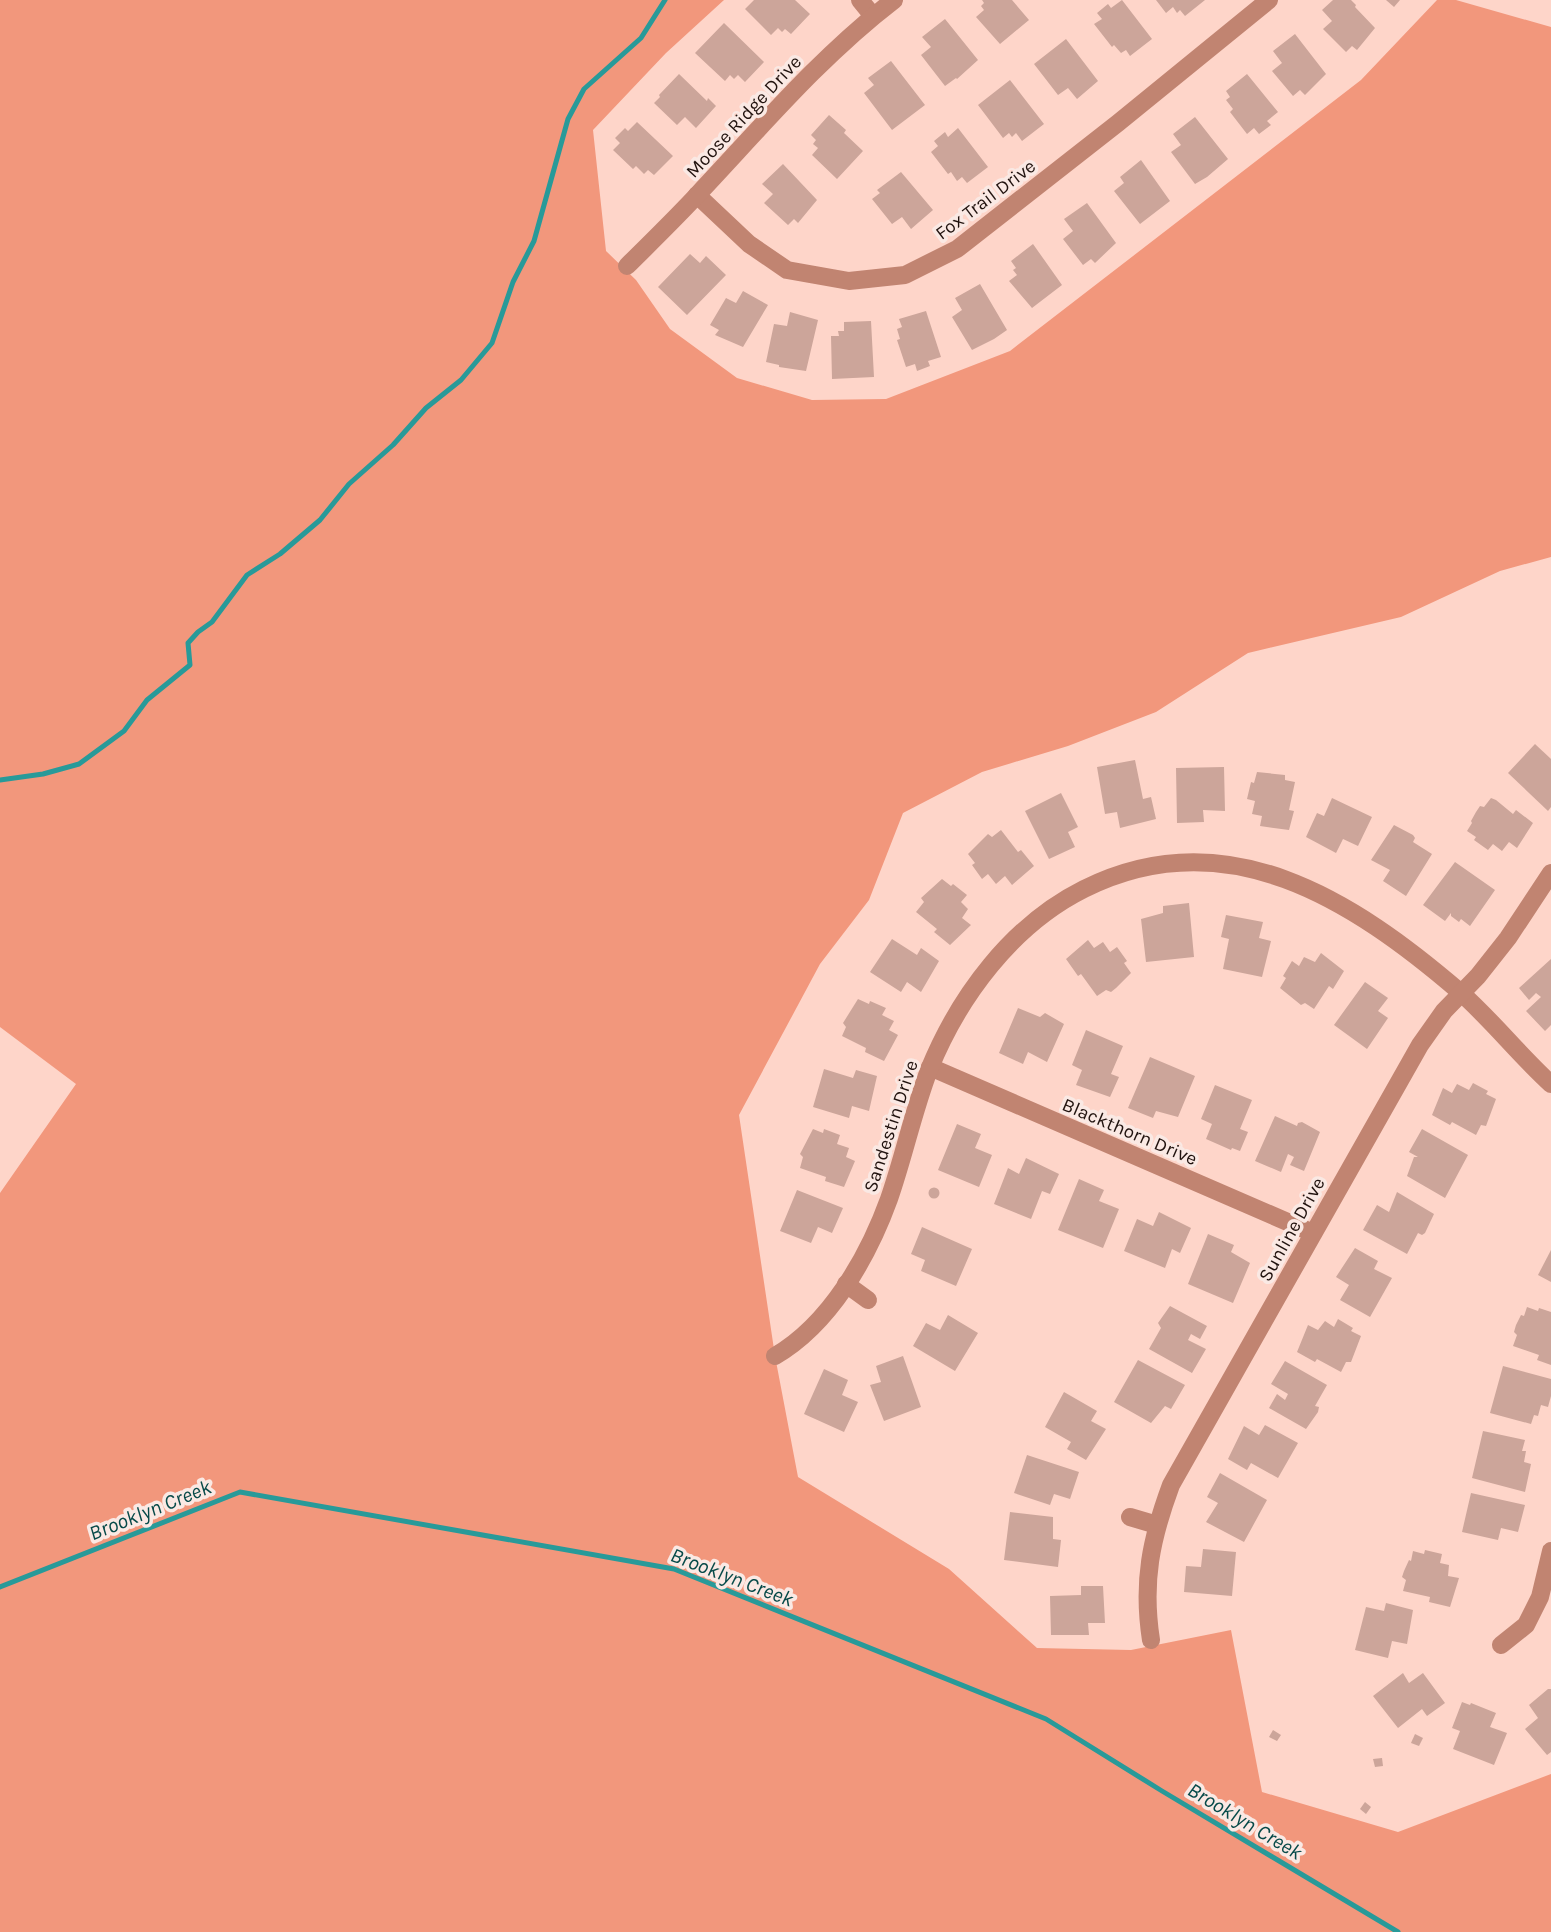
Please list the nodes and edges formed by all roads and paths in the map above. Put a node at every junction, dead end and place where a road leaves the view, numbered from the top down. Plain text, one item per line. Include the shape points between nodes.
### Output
1 (860, 0) edge
2 (894, 0) edge
3 (1269, 0) edge
4 (873, 16) junction
5 (697, 195) junction
6 (627, 266) dead end
7 (1551, 873) edge
8 (1461, 993) junction
9 (930, 1067) junction
10 (1551, 1084) edge
11 (1313, 1233) junction
12 (846, 1284) junction
13 (868, 1300) dead end
14 (775, 1356) dead end
15 (1130, 1517) dead end
16 (1157, 1525) junction
17 (1551, 1551) edge
18 (1150, 1640) dead end
19 (1501, 1645) dead end

1 - 4 street
2 - 4 street, Moose Ridge Drive
3 - 5 street, Fox Trail Drive via 957,249 905,275 849,281 787,270 749,244
4 - 5 street, Moose Ridge Drive via 799,84
5 - 6 street, Moose Ridge Drive
7 - 8 street, Sunline Drive via 1508,938
8 - 9 street, Sandestin Drive via 1389,936 1302,884 1238,865 1166,864 1098,882 1040,916 982,978 944,1036
8 - 10 street, Sandestin Drive
8 - 11 street, Sunline Drive via 1420,1045
9 - 11 street, Blackthorn Drive
9 - 12 street, Sandestin Drive via 888,1201
11 - 16 street, Sunline Drive via 1171,1485
12 - 13 street
12 - 14 street, Sandestin Drive via 808,1331
15 - 16 street
16 - 18 street, Sunline Drive via 1147,1586
17 - 19 street via 1540,1597 1526,1625

